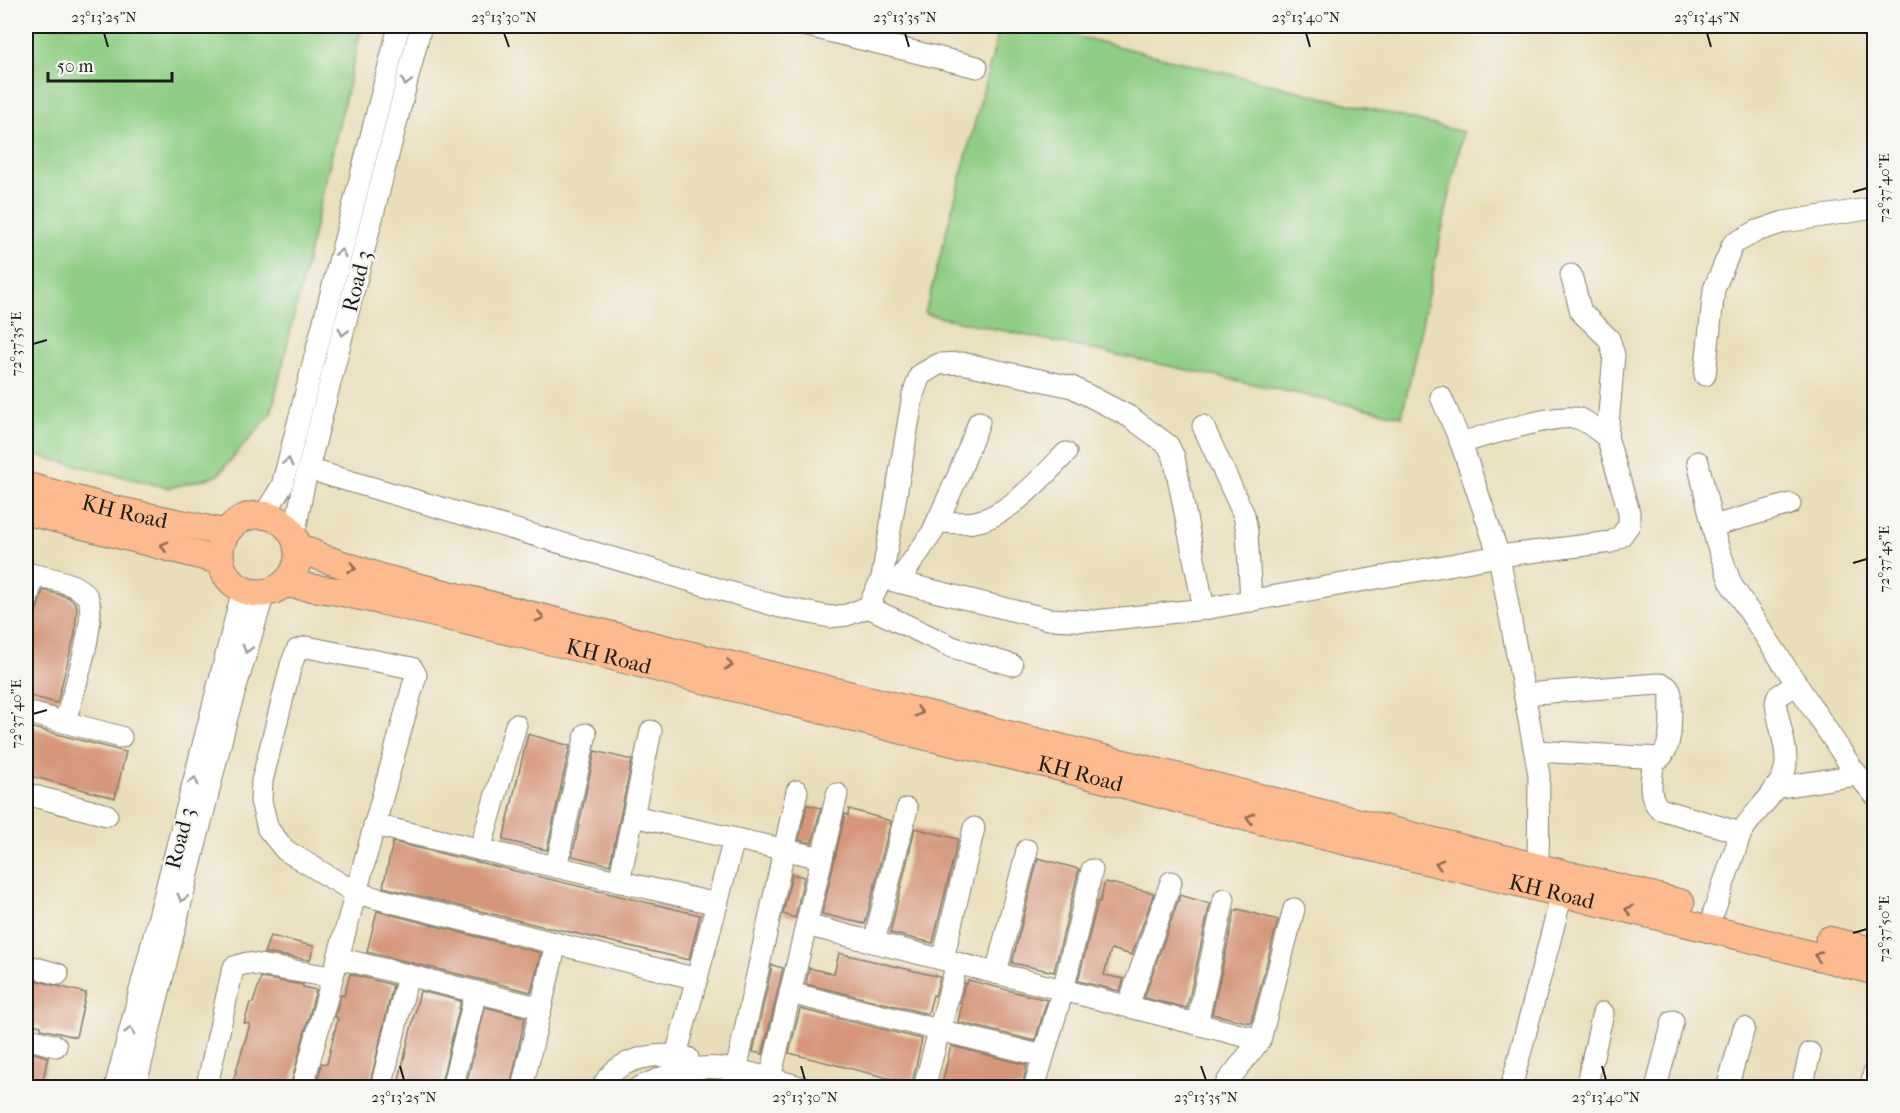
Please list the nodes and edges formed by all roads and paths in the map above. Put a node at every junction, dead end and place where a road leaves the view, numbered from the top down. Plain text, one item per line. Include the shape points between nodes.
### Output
1 (399, 26) edge
2 (421, 26) edge
3 (808, 26) edge
4 (977, 67) dead end
5 (1875, 208) edge
6 (1571, 275) dead end
7 (1705, 375) dead end
8 (1441, 397) dead end
9 (979, 422) dead end
10 (1203, 426) dead end
11 (1607, 437) junction
12 (1461, 443) junction
13 (1066, 453) dead end
14 (1698, 462) dead end
15 (308, 469) junction
16 (26, 486) edge
17 (1790, 504) dead end
18 (26, 511) edge
19 (264, 515) junction
20 (937, 522) junction
21 (1713, 526) junction
22 (226, 533) junction
23 (296, 541) junction
24 (1499, 556) junction
25 (221, 561) junction
26 (29, 574) edge
27 (890, 580) junction
28 (264, 589) junction
29 (1251, 601) junction
30 (26, 606) edge
31 (868, 607) junction
32 (1204, 609) junction
33 (1012, 665) dead end
34 (1797, 684) junction
35 (1524, 694) junction
36 (26, 712) edge
37 (65, 722) junction
38 (516, 725) dead end
39 (651, 731) dead end
40 (586, 734) dead end
41 (121, 737) dead end
42 (1534, 751) junction
43 (1654, 759) junction
44 (1857, 775) junction
45 (1776, 788) junction
46 (797, 791) dead end
47 (26, 794) edge
48 (837, 794) dead end
49 (1875, 794) edge
50 (907, 809) dead end
51 (107, 815) dead end
52 (633, 816) junction
53 (374, 825) junction
54 (974, 828) dead end
55 (1741, 833) junction
56 (734, 838) junction
57 (480, 850) junction
58 (785, 850) junction
59 (1027, 850) dead end
60 (822, 858) junction
61 (556, 867) junction
62 (1538, 867) junction
63 (1092, 870) dead end
64 (619, 882) junction
65 (1171, 882) dead end
66 (1565, 884) junction
67 (356, 893) junction
68 (1224, 899) dead end
69 (717, 904) junction
70 (1294, 909) dead end
71 (1714, 911) junction
72 (806, 925) junction
73 (874, 942) junction
74 (556, 943) junction
75 (1875, 951) edge
76 (950, 961) junction
77 (26, 964) edge
78 (335, 968) junction
79 (1875, 971) edge
80 (996, 973) junction
81 (58, 974) dead end
82 (408, 975) junction
83 (697, 979) junction
84 (1063, 990) junction
85 (476, 992) junction
86 (790, 993) junction
87 (1128, 1006) junction
88 (541, 1008) junction
89 (1604, 1013) dead end
90 (1673, 1021) dead end
91 (1197, 1024) junction
92 (1744, 1028) dead end
93 (939, 1030) junction
94 (26, 1038) edge
95 (1260, 1040) junction
96 (56, 1046) dead end
97 (1810, 1053) dead end
98 (676, 1055) junction
99 (1043, 1056) junction
100 (732, 1070) junction
101 (1875, 1072) edge
102 (770, 1079) junction
103 (115, 1088) edge
104 (135, 1088) edge
105 (210, 1088) edge
106 (302, 1088) edge
107 (381, 1088) edge
108 (452, 1088) edge
109 (522, 1088) edge
110 (602, 1088) edge
111 (638, 1088) edge
112 (804, 1088) edge
113 (924, 1088) edge
114 (1034, 1088) edge
115 (1225, 1088) edge
116 (1511, 1088) edge
117 (1586, 1088) edge
118 (1656, 1088) edge
119 (1727, 1088) edge
120 (1802, 1088) edge
121 (1871, 1088) edge

19 -> 1 street, Road 3 via 282,486
2 -> 15 street, Road 3
3 - 4 street
5 - 7 street via 1784,222 1733,244 1714,289
6 - 11 street via 1581,312 1609,339 1614,355
8 - 12 street
9 - 20 street
10 - 29 street via 1244,515
11 - 12 street via 1580,419 1567,418
11 - 24 street via 1629,512 1629,525 1621,536 1611,542
12 - 24 street
13 - 20 street via 1000,512 975,522
14 - 21 street
15 - 23 street, Road 3
15 - 31 street via 780,607 830,617
16 - 22 main road, KH Road
17 - 21 street
25 -> 18 main road, KH Road
19 - 22 main road via 242,518
19 - 23 main road via 280,521
20 - 27 street via 932,533
21 - 34 street via 1731,584
22 - 25 main road
23 - 28 main road via 298,560 293,573
23 -> 62 main road, KH Road via 323,558 383,578
24 - 29 street
24 - 35 street
25 - 28 main road via 229,578
26 - 30 street
26 - 37 street via 73,585 92,607
27 - 31 street
27 - 32 street via 1048,619 1095,621
27 - 32 street via 913,395 920,375 939,364 962,363 1072,387 1130,417 1168,446 1176,466
66 -> 28 main road, KH Road via 1241,816 1051,765 373,599
103 -> 28 street, Road 3
28 -> 104 street, Road 3 via 227,717
29 - 32 street
31 - 33 street via 952,647
34 - 44 street
34 - 45 street via 1778,696 1776,702 1786,764
35 - 42 street
35 - 43 street via 1664,684 1671,694 1668,746 1665,754
36 - 37 street
37 - 41 street
38 - 57 street
39 - 52 street
40 - 61 street
42 - 43 street
42 - 62 street via 1539,775
43 - 55 street via 1651,796 1660,809
44 - 45 street
44 - 49 street
45 - 55 street
46 - 58 street
47 - 51 street
48 - 60 street
50 - 73 street
52 - 56 street
52 - 64 street
53 - 57 street
53 - 67 street
53 - 67 street via 416,671 317,647 297,650 262,781 261,801 268,829 285,850
54 - 76 street
55 - 71 street
56 - 58 street
56 - 69 street
57 - 61 street
58 - 60 street
58 - 100 street
59 - 80 street
60 - 72 street
61 - 64 street
62 - 66 main road, KH Road
63 - 84 street
64 - 69 street
65 - 87 street
66 - 71 main road, KH Road
79 -> 66 main road, KH Road
66 - 116 street
67 - 74 street
67 - 78 street
68 - 91 street
69 - 83 street
70 - 95 street
71 - 75 main road, KH Road
72 - 73 street
72 - 86 street
73 - 76 street
74 - 83 street
74 - 88 street
76 - 80 street
76 - 93 street
77 - 81 street
78 - 82 street
78 - 105 street via 247,963 234,968 208,1081
78 - 106 street
80 - 84 street
82 - 85 street
82 - 107 street
83 - 98 street
84 - 87 street
84 - 99 street
85 - 88 street
85 - 108 street
86 - 93 street
86 - 102 street
87 - 91 street
88 - 109 street
89 - 117 street
90 - 118 street
91 - 95 street
92 - 119 street
93 - 99 street
93 - 113 street
94 - 96 street
95 - 115 street
97 - 120 street
98 - 100 street
98 - 110 street via 630,1062 615,1071
99 - 114 street
100 - 102 street
100 - 111 street via 698,1068
101 - 121 street
102 - 112 street

